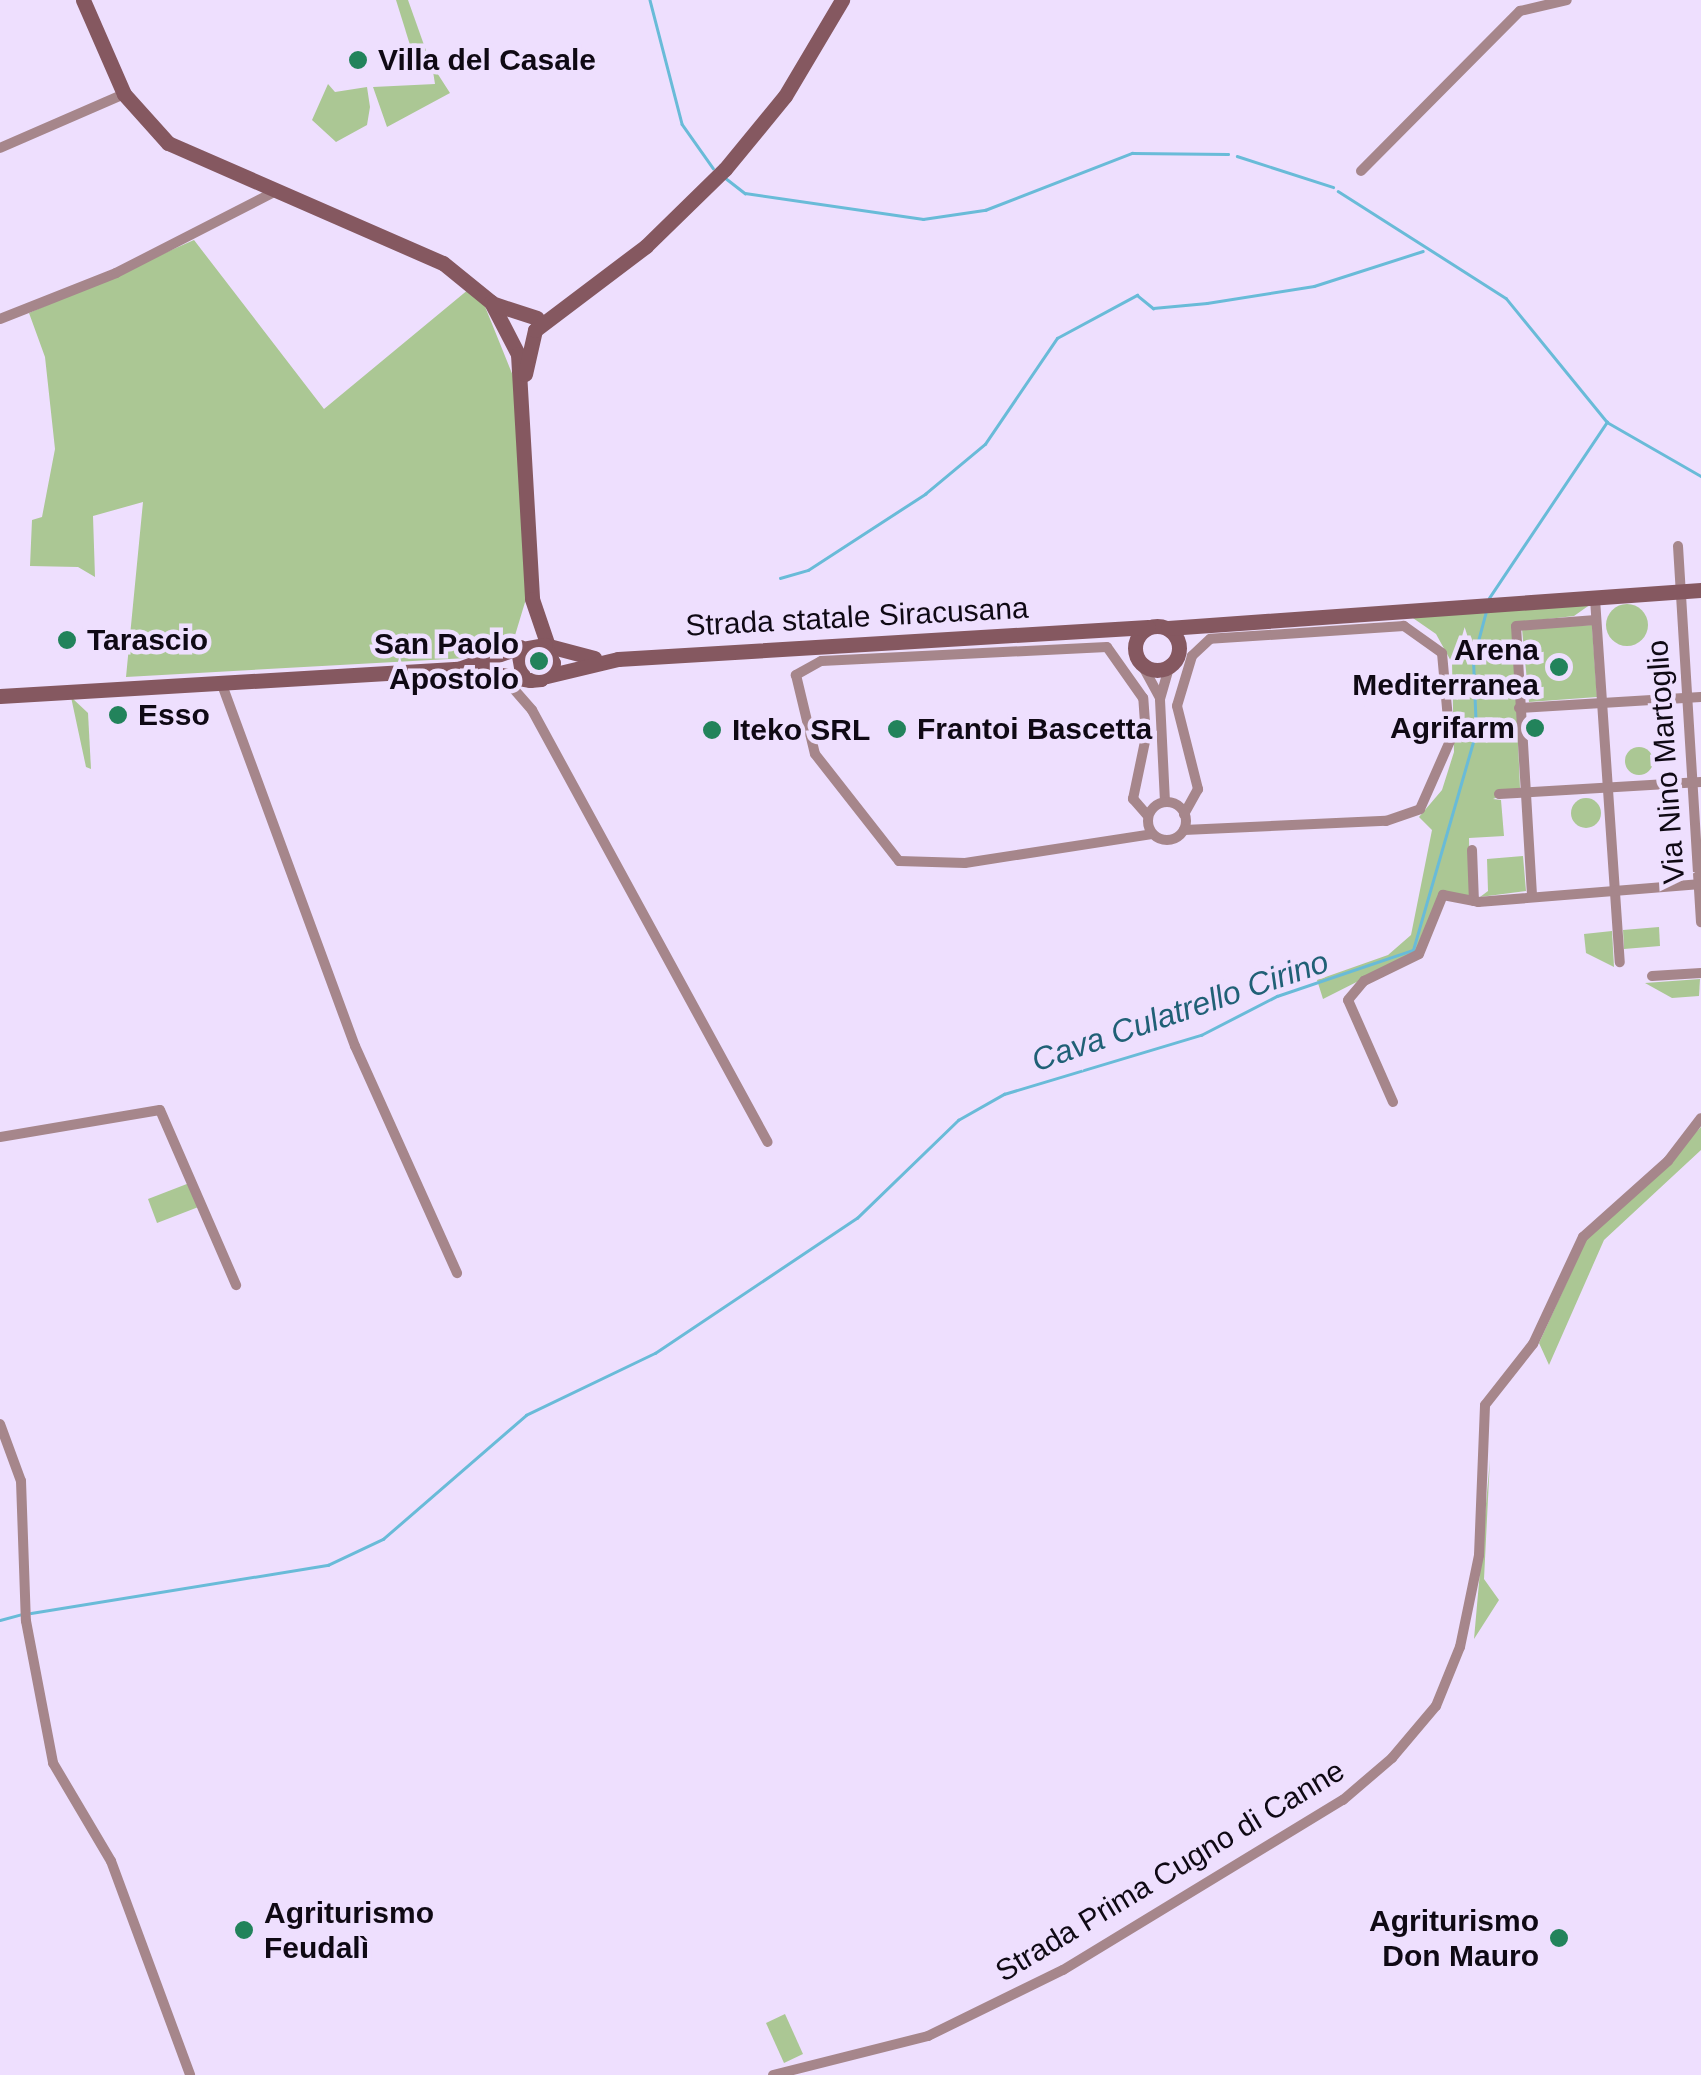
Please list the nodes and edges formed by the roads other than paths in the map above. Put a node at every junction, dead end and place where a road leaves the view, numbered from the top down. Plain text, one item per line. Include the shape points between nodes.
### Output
1 (83, 0) edge
2 (842, 0) edge
3 (1567, 0) edge
4 (1518, 6) edge
5 (124, 94) junction
6 (0, 148) edge
7 (1361, 171) dead end
8 (274, 192) junction
9 (491, 302) junction
10 (0, 319) edge
11 (536, 324) junction
12 (511, 338) junction
13 (523, 385) junction
14 (1678, 546) dead end
15 (1701, 594) edge
16 (1680, 595) junction
17 (1595, 599) junction
18 (532, 600) junction
19 (1596, 620) junction
20 (1218, 624) junction
21 (1148, 627) junction
22 (1168, 628) junction
23 (1099, 630) junction
24 (547, 647) junction
25 (1137, 656) junction
26 (618, 659) junction
27 (1173, 661) junction
28 (517, 665) junction
29 (458, 669) junction
30 (544, 678) junction
31 (221, 682) junction
32 (0, 696) edge
33 (1701, 697) edge
34 (1687, 698) junction
35 (1160, 700) junction
36 (1602, 703) junction
37 (1519, 708) junction
38 (532, 710) junction
39 (1697, 782) edge
40 (1608, 788) junction
41 (1524, 793) junction
42 (1499, 794) dead end
43 (1166, 802) junction
44 (1184, 814) junction
45 (1148, 816) junction
46 (1184, 830) junction
47 (1152, 834) junction
48 (1472, 850) dead end
49 (1700, 884) edge
50 (1616, 890) junction
51 (1532, 895) junction
52 (1474, 901) junction
53 (1701, 922) edge
54 (1620, 962) dead end
55 (1701, 973) edge
56 (1652, 976) dead end
57 (1393, 1102) dead end
58 (1701, 1118) edge
59 (0, 1137) edge
60 (768, 1142) dead end
61 (457, 1273) dead end
62 (236, 1285) dead end
63 (0, 1424) edge
64 (190, 2075) edge
65 (773, 2075) edge

1 - 5 main road
2 - 11 main road via 784,96 720,175
3 - 4 street
4 - 7 street
5 - 6 street
5 - 8 main road via 168,143
8 - 9 main road via 442,263
8 - 10 street via 116,273
9 - 11 main road
9 - 12 main road
11 - 12 main road
11 - 13 main road
12 - 13 main road
13 - 18 main road
14 - 16 street, Via Nino Martoglio
15 - 16 main road
16 - 17 main road
16 - 34 street, Via Nino Martoglio
17 - 19 street
17 - 20 main road
18 - 24 main road
18 - 28 main road
19 - 36 street
19 - 37 street via 1516,626
20 - 22 main road, Strada statale Siracusana
20 - 27 main road
21 - 22 main road, Strada statale Siracusana
21 - 23 main road, Strada statale Siracusana
21 - 25 main road
22 - 27 main road
23 - 25 main road
23 - 26 main road, Strada statale Siracusana
24 - 26 main road
24 - 28 main road
24 - 30 main road
25 - 27 main road
25 - 35 street
26 - 30 main road
27 - 35 street
28 - 29 main road
28 - 29 main road
28 - 30 main road
28 - 38 street
29 - 31 main road
30 - 38 street
31 - 32 main road
31 - 61 street via 355,1046
33 - 34 street
34 - 36 street
34 - 39 street, Via Nino Martoglio
35 - 43 street
36 - 37 street
36 - 40 street
37 - 41 street
38 - 60 street
39 - 40 street
39 - 49 street, Via Nino Martoglio
40 - 41 street
40 - 50 street
41 - 42 street
41 - 51 street
43 - 44 street
43 - 45 street
44 - 46 street
44 - 46 street via 1198,789 1180,737 1179,694 1192,656 1210,639 1404,626 1442,653 1450,741 1420,809 1386,821
45 - 47 street
45 - 47 street via 1133,800 1146,737 1142,698 1106,647 821,661 796,675 815,754 899,862 965,863
46 - 47 street via 1169,840
48 - 52 street
49 - 50 street
49 - 53 street, Via Nino Martoglio
50 - 51 street
50 - 54 street
51 - 52 street
52 - 57 street via 1443,895 1419,954 1364,981 1348,1000
55 - 56 street
58 - 65 street, Strada Prima Cugno di Canne via 1668,1162 1583,1237 1533,1344 1485,1405 1479,1555 1460,1647 1436,1706 1392,1758 1328,1810 1031,1986 928,2036
59 - 62 street via 160,1110
63 - 64 street via 21,1481 27,1614 53,1763 110,1861

